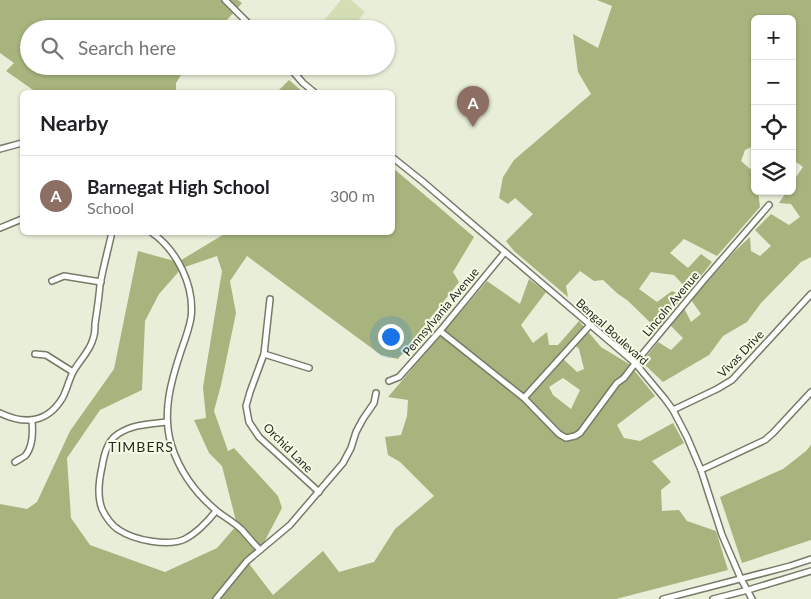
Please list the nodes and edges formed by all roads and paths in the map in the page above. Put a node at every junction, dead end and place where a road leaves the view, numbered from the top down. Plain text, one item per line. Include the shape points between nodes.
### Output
1 (225, 0) edge
2 (245, 20) edge
3 (296, 75) edge
4 (312, 90) edge
5 (20, 144) edge
6 (0, 148) edge
7 (395, 159) edge
8 (769, 205) dead end
9 (20, 220) edge
10 (0, 228) edge
11 (111, 235) edge
12 (153, 235) edge
13 (505, 252) junction
14 (52, 280) dead end
15 (101, 282) junction
16 (811, 294) edge
17 (270, 298) dead end
18 (590, 325) junction
19 (440, 331) junction
20 (35, 354) dead end
21 (264, 354) junction
22 (635, 364) junction
23 (309, 368) dead end
24 (73, 372) junction
25 (389, 381) dead end
26 (376, 392) dead end
27 (811, 392) edge
28 (524, 398) junction
29 (673, 410) junction
30 (0, 413) edge
31 (32, 421) junction
32 (166, 422) junction
33 (15, 462) dead end
34 (701, 470) junction
35 (318, 492) junction
36 (216, 510) junction
37 (260, 550) junction
38 (811, 559) edge
39 (811, 571) edge
40 (741, 579) junction
41 (748, 590) junction
42 (216, 599) edge
43 (663, 599) edge
44 (713, 599) edge
45 (752, 599) edge

1 - 2 street
3 - 4 street
5 - 6 street
7 - 13 street, Bengal Boulevard
8 - 22 street, Lincoln Avenue
9 - 10 street
11 - 15 street
12 - 32 street via 179,264 189,289 191,305 188,329 170,386
13 - 18 street, Bengal Boulevard
13 - 19 street, Pennsylvania Avenue
14 - 15 street via 64,276
15 - 24 street via 93,339
16 - 29 street, Vivas Drive via 732,380 718,390
17 - 21 street, Orchid Lane
18 - 22 street, Bengal Boulevard
18 - 28 street
19 - 25 street, Pennsylvania Avenue via 399,377
19 - 28 street
20 - 24 street via 46,356
21 - 23 street
21 - 35 street, Orchid Lane via 246,406 249,422 259,437
22 - 28 street, Lincoln Avenue via 610,391 580,433 569,438 559,434
22 - 29 street, Bengal Boulevard
24 - 31 street via 57,405 44,417
26 - 35 street via 374,403 362,419 343,463
27 - 34 street via 765,440
29 - 34 street, Bengal Boulevard
30 - 31 street
31 - 33 street via 33,435 28,450
32 - 36 street via 182,469
32 - 36 street via 127,429 110,442 99,480 102,509 108,520 132,537 169,542 184,539 210,519
34 - 40 street, Bengal Boulevard via 722,535
35 - 37 street via 290,525
36 - 37 street via 241,529
37 - 42 street
38 - 40 street
39 - 41 street
40 - 41 street, Bengal Boulevard
40 - 43 street
41 - 44 street
41 - 45 street, Bengal Boulevard

